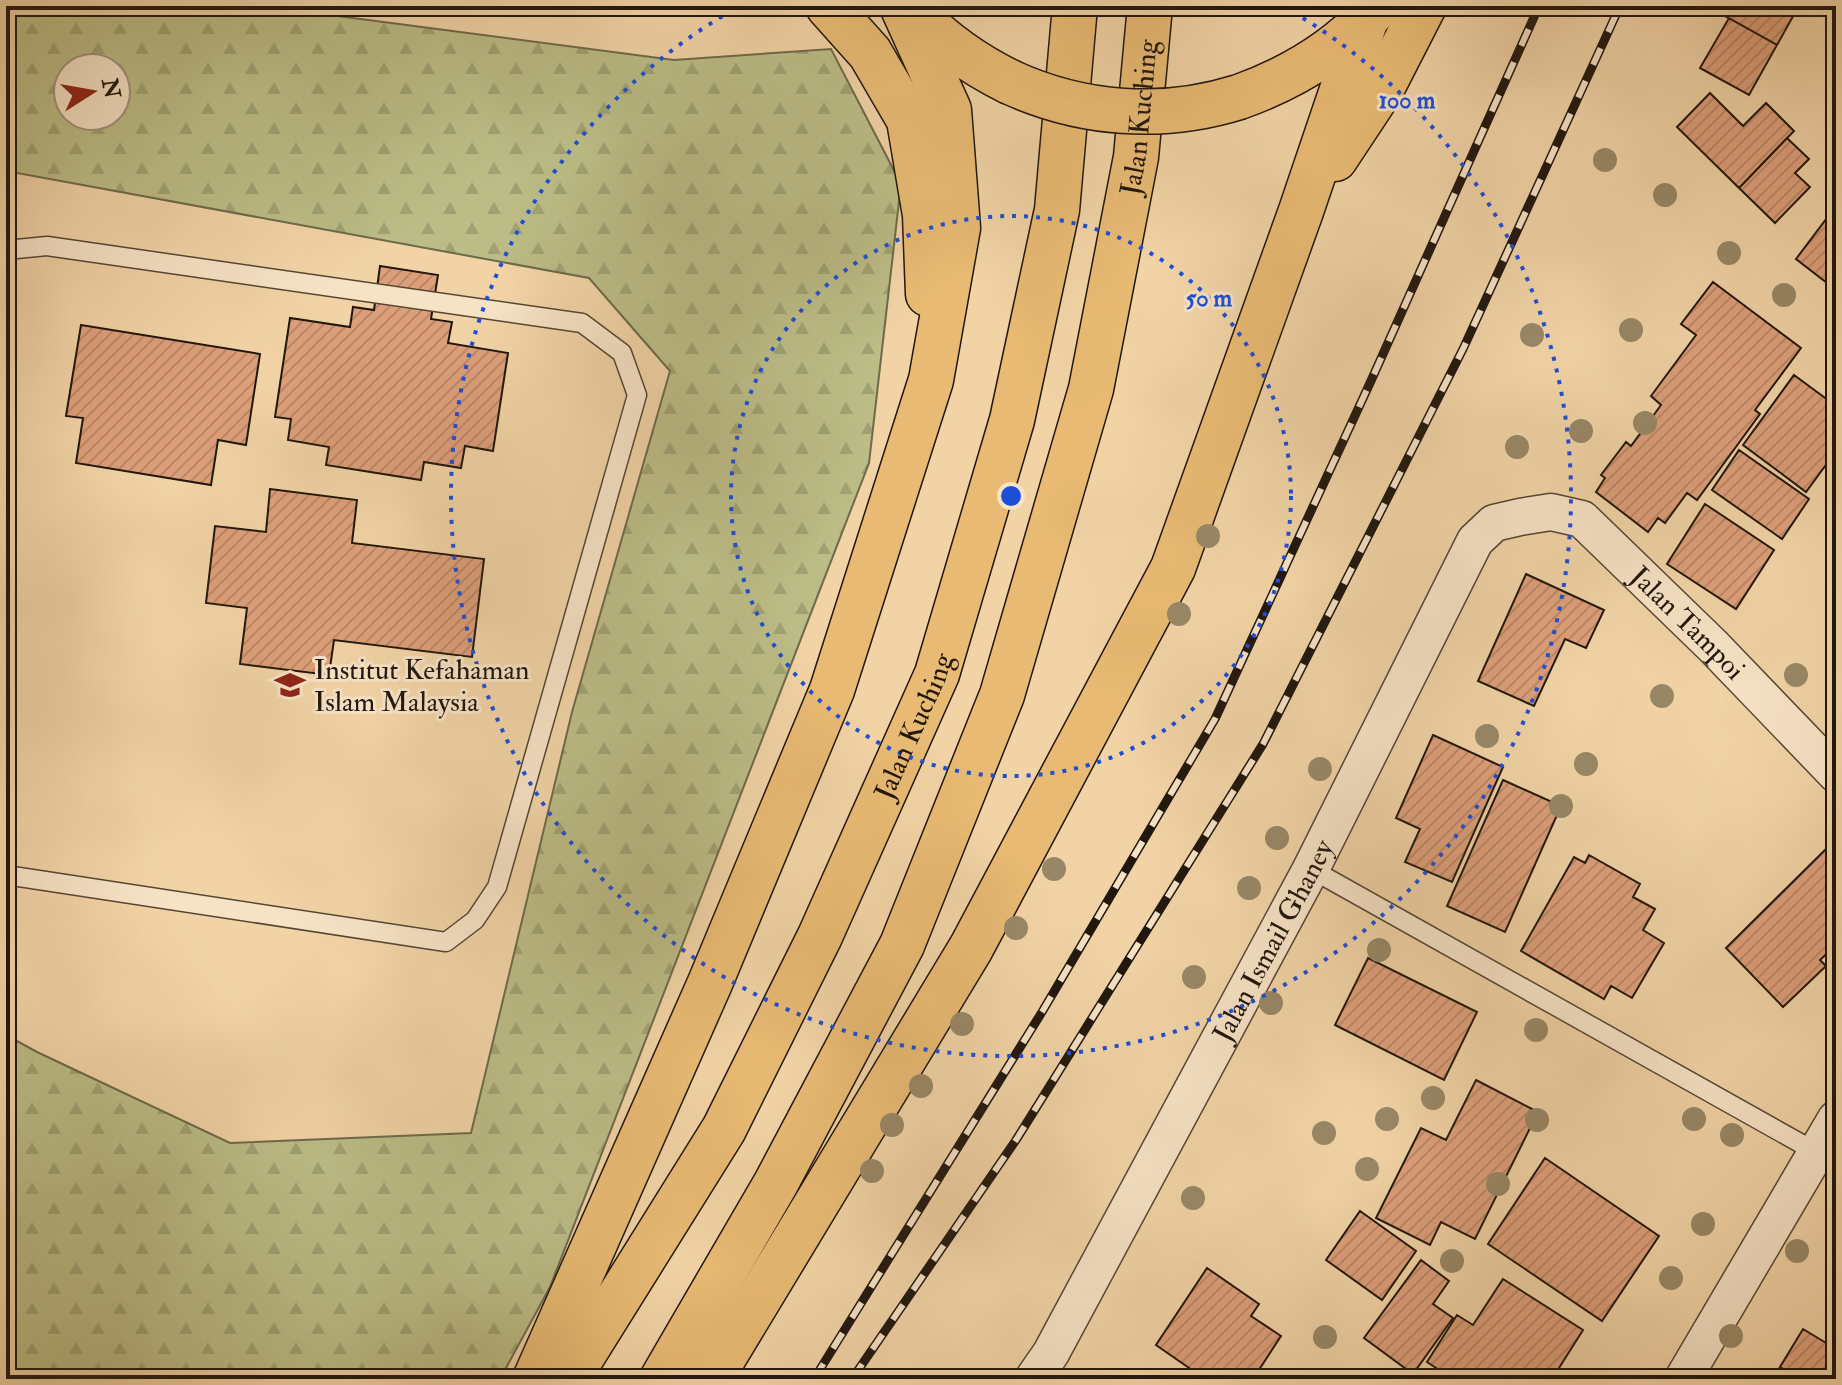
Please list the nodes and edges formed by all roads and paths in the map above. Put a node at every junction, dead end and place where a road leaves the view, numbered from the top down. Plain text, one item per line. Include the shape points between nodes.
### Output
1 (828, 6) edge
2 (902, 6) edge
3 (908, 6) edge
4 (1075, 6) edge
5 (1150, 6) edge
6 (1424, 6) edge
7 (1371, 12) edge
8 (1301, 211) junction
9 (6, 250) edge
10 (931, 380) junction
11 (1520, 517) joint
12 (1836, 774) edge
13 (1311, 869) junction
14 (6, 875) edge
15 (1836, 1119) edge
16 (1816, 1152) junction
17 (535, 1379) edge
18 (568, 1379) edge
19 (662, 1379) edge
20 (708, 1379) edge
21 (1033, 1379) edge
22 (1683, 1379) edge

1 - 10 main road via 870,53 909,120 925,215
2 - 10 main road via 949,110 958,228
3 - 7 main road, bridge via 961,54 1010,82 1069,103 1131,112 1194,108 1286,78 1338,44
4 - 18 main road, Jalan Kuching via 1057,210 1012,420 937,674 820,936 724,1129
5 - 19 main road, Jalan Kuching via 1136,157 1091,389 1002,695 902,945 776,1183
6 - 8 main road via 1382,88
7 - 8 main road
8 - 20 main road via 1173,568 971,948
9 - 14 lane via 47,246 582,323 622,353 637,395 497,887 466,927 446,942
10 - 17 main road via 832,690
11 - 12 street, Jalan Tampoi via 1551,512 1582,519
11 - 13 street, Jalan Ismail Ghaney via 1494,523 1475,541
13 - 16 lane
13 - 21 street, Jalan Ismail Ghaney
15 - 16 street
16 - 22 street

